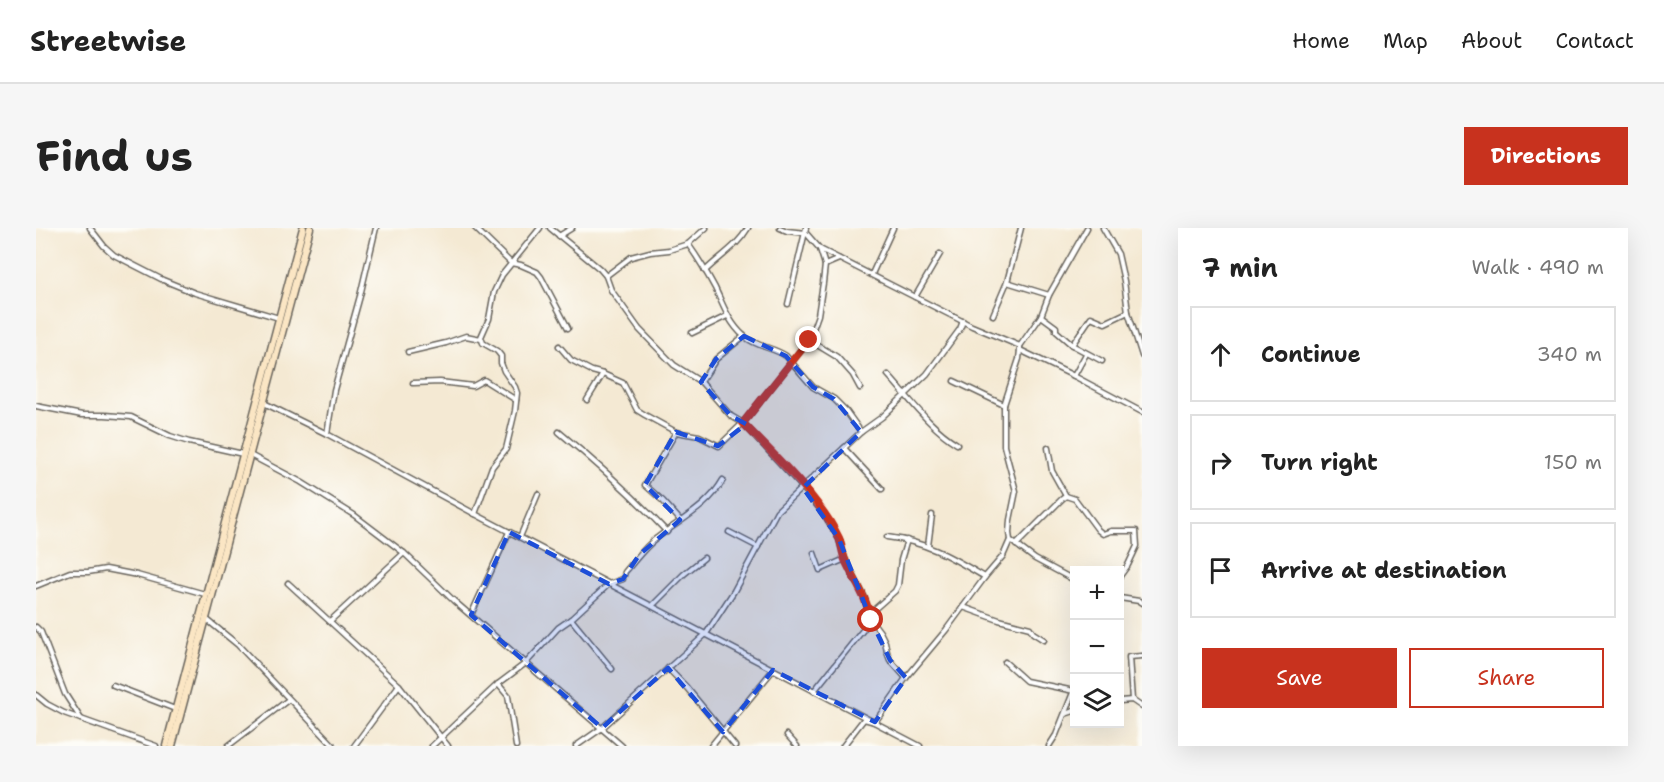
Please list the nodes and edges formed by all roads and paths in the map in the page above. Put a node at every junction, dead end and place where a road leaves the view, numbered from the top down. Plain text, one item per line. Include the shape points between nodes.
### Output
1 (90, 228) edge
2 (303, 228) edge
3 (310, 228) edge
4 (376, 228) edge
5 (475, 228) edge
6 (540, 228) edge
7 (550, 228) edge
8 (572, 228) edge
9 (706, 228) edge
10 (748, 228) edge
11 (780, 228) edge
12 (893, 228) edge
13 (1021, 228) edge
14 (1087, 228) edge
15 (1103, 228) edge
16 (806, 230) edge
17 (559, 236) junction
18 (688, 244) junction
19 (820, 249) junction
20 (940, 254) dead end
21 (839, 260) junction
22 (510, 263) junction
23 (825, 265) junction
24 (705, 271) junction
25 (872, 274) junction
26 (606, 276) junction
27 (1007, 282) junction
28 (1049, 295) junction
29 (915, 297) junction
30 (788, 304) dead end
31 (1128, 312) junction
32 (993, 315) dead end
33 (727, 316) junction
34 (1041, 316) junction
35 (279, 319) junction
36 (963, 321) junction
37 (972, 326) junction
38 (568, 328) dead end
39 (960, 329) junction
40 (692, 333) dead end
41 (744, 336) junction
42 (481, 339) junction
43 (809, 340) junction
44 (1072, 345) junction
45 (559, 346) dead end
46 (1020, 348) junction
47 (408, 352) dead end
48 (1086, 354) junction
49 (1142, 356) edge
50 (1102, 361) dead end
51 (792, 363) junction
52 (603, 374) junction
53 (888, 375) dead end
54 (1074, 376) junction
55 (954, 381) dead end
56 (701, 382) junction
57 (413, 383) dead end
58 (861, 388) dead end
59 (906, 395) junction
60 (516, 400) junction
61 (587, 400) dead end
62 (264, 403) junction
63 (1004, 405) junction
64 (36, 406) edge
65 (1142, 412) edge
66 (743, 423) junction
67 (559, 432) dead end
68 (676, 432) junction
69 (861, 432) junction
70 (327, 435) junction
71 (957, 444) dead end
72 (844, 448) junction
73 (1048, 448) dead end
74 (247, 454) junction
75 (723, 480) dead end
76 (238, 483) junction
77 (803, 488) junction
78 (882, 489) dead end
79 (538, 494) dead end
80 (1066, 496) junction
81 (475, 514) junction
82 (932, 515) dead end
83 (680, 520) junction
84 (1136, 531) junction
85 (1142, 531) edge
86 (509, 532) junction
87 (667, 532) junction
88 (729, 532) dead end
89 (519, 537) junction
90 (887, 537) dead end
91 (907, 540) junction
92 (1010, 540) junction
93 (1016, 545) junction
94 (928, 546) junction
95 (758, 547) junction
96 (404, 553) junction
97 (814, 553) dead end
98 (704, 558) dead end
99 (845, 559) junction
100 (1124, 570) edge
101 (985, 577) junction
102 (1070, 578) edge
103 (288, 583) dead end
104 (609, 584) junction
105 (36, 586) edge
106 (205, 594) junction
107 (1124, 599) edge
108 (1142, 603) edge
109 (652, 606) junction
110 (963, 607) junction
111 (870, 614) junction
112 (471, 615) junction
113 (205, 618) junction
114 (571, 619) junction
115 (871, 620) junction
116 (330, 621) junction
117 (36, 627) edge
118 (706, 634) junction
119 (1044, 640) dead end
120 (1142, 656) edge
121 (1005, 662) dead end
122 (526, 663) junction
123 (668, 668) junction
124 (612, 669) dead end
125 (773, 670) junction
126 (906, 678) junction
127 (113, 684) dead end
128 (498, 684) junction
129 (399, 685) junction
130 (1070, 689) edge
131 (814, 691) junction
132 (36, 695) edge
133 (288, 700) junction
134 (1132, 700) junction
135 (1070, 701) edge
136 (1124, 701) edge
137 (1142, 707) edge
138 (175, 709) junction
139 (1070, 712) edge
140 (1065, 714) junction
141 (82, 719) junction
142 (875, 722) junction
143 (602, 728) junction
144 (723, 732) junction
145 (787, 735) dead end
146 (441, 737) junction
147 (156, 746) edge
148 (166, 746) edge
149 (172, 746) edge
150 (228, 746) edge
151 (334, 746) edge
152 (354, 746) edge
153 (432, 746) edge
154 (448, 746) edge
155 (516, 746) edge
156 (576, 746) edge
157 (622, 746) edge
158 (711, 746) edge
159 (735, 746) edge
160 (797, 746) edge
161 (843, 746) edge
162 (920, 746) edge
163 (1049, 746) edge

1 - 35 street via 114,255 163,280
2 - 35 street
3 - 62 street
4 - 70 street via 334,390
5 - 22 street
6 - 22 street
7 - 17 street
8 - 17 street
9 - 18 street
10 - 24 street via 734,247
11 - 16 street
12 - 25 street
13 - 27 street
14 - 28 street
15 - 31 street via 1118,254
16 - 19 street
16 - 30 street
17 - 26 street
18 - 24 street
18 - 26 street via 631,257
19 - 21 street
19 - 23 street
20 - 29 street
21 - 23 street
21 - 25 street
22 - 38 street via 537,272
22 - 42 street via 494,292
23 - 43 street via 818,315
24 - 33 street
25 - 29 street
26 - 56 street via 611,290 639,329 674,365
27 - 28 street
27 - 32 street
28 - 34 street
29 - 36 street
31 - 44 street via 1105,323 1091,317
31 - 49 street
33 - 40 street
33 - 41 street
34 - 44 street
34 - 46 street
35 - 74 street
36 - 37 street
36 - 39 street
37 - 39 street
37 - 46 street
39 - 59 street
41 - 51 street via 781,352
41 - 56 street via 716,359
42 - 47 street via 466,336
42 - 60 street via 501,356 504,371 515,387
43 - 51 street
43 - 58 street via 837,357
44 - 48 street
45 - 52 street via 571,360
46 - 54 street
46 - 63 street
48 - 50 street
48 - 54 street
51 - 66 street
51 - 69 street via 813,387 846,411
52 - 61 street
52 - 68 street via 623,383 637,410
53 - 59 street
54 - 65 street
55 - 63 street
56 - 66 street via 731,416
57 - 60 street via 473,386 483,380
59 - 69 street
59 - 71 street via 942,435
60 - 81 street via 506,449 492,467
62 - 70 street
62 - 74 street
63 - 92 street via 1004,446 1016,490
64 - 74 street via 82,415 131,417 170,436
66 - 68 street via 719,446 699,436
66 - 77 street
67 - 87 street
68 - 83 street via 645,485
69 - 72 street
70 - 81 street
72 - 77 street
72 - 78 street
73 - 80 street via 1052,471
74 - 76 street
74 - 96 street via 354,515
75 - 83 street via 706,503
76 - 106 street
76 - 113 street
77 - 95 street via 777,511
77 - 99 street via 839,539
79 - 89 street
80 - 84 street via 1075,500 1103,534
80 - 93 street
81 - 86 street
82 - 94 street
83 - 87 street
84 - 85 street
84 - 100 street via 1137,546
86 - 89 street
86 - 112 street
87 - 104 street via 639,555 622,579
88 - 95 street
89 - 104 street
90 - 91 street
91 - 94 street
91 - 111 street via 895,591
92 - 93 street
92 - 101 street via 1003,556
93 - 102 street
94 - 101 street
95 - 118 street
96 - 112 street
96 - 116 street
97 - 99 street via 820,570
98 - 109 street
99 - 111 street
101 - 110 street
103 - 116 street
104 - 109 street
104 - 114 street
105 - 106 street via 70,572 106,569
106 - 138 street
107 - 108 street
109 - 118 street
110 - 119 street via 1030,628
110 - 126 street
111 - 115 street
112 - 122 street
113 - 133 street via 238,645
113 - 149 street
114 - 122 street
114 - 124 street
115 - 126 street via 885,642 890,660
115 - 131 street
116 - 129 street
117 - 141 street via 66,694
118 - 123 street
118 - 125 street
120 - 134 street via 1129,657
121 - 130 street via 1026,681
122 - 128 street
122 - 143 street
123 - 143 street
123 - 144 street
125 - 131 street
125 - 144 street
126 - 142 street
127 - 138 street
128 - 146 street
128 - 155 street via 507,696
129 - 146 street
129 - 152 street
131 - 142 street
132 - 141 street via 64,713
133 - 150 street
133 - 151 street
134 - 136 street
134 - 137 street
135 - 140 street
138 - 148 street
139 - 140 street
140 - 163 street
141 - 147 street
142 - 161 street via 864,719
142 - 162 street
143 - 156 street
143 - 157 street
144 - 158 street
144 - 159 street
145 - 160 street
146 - 153 street
146 - 154 street

